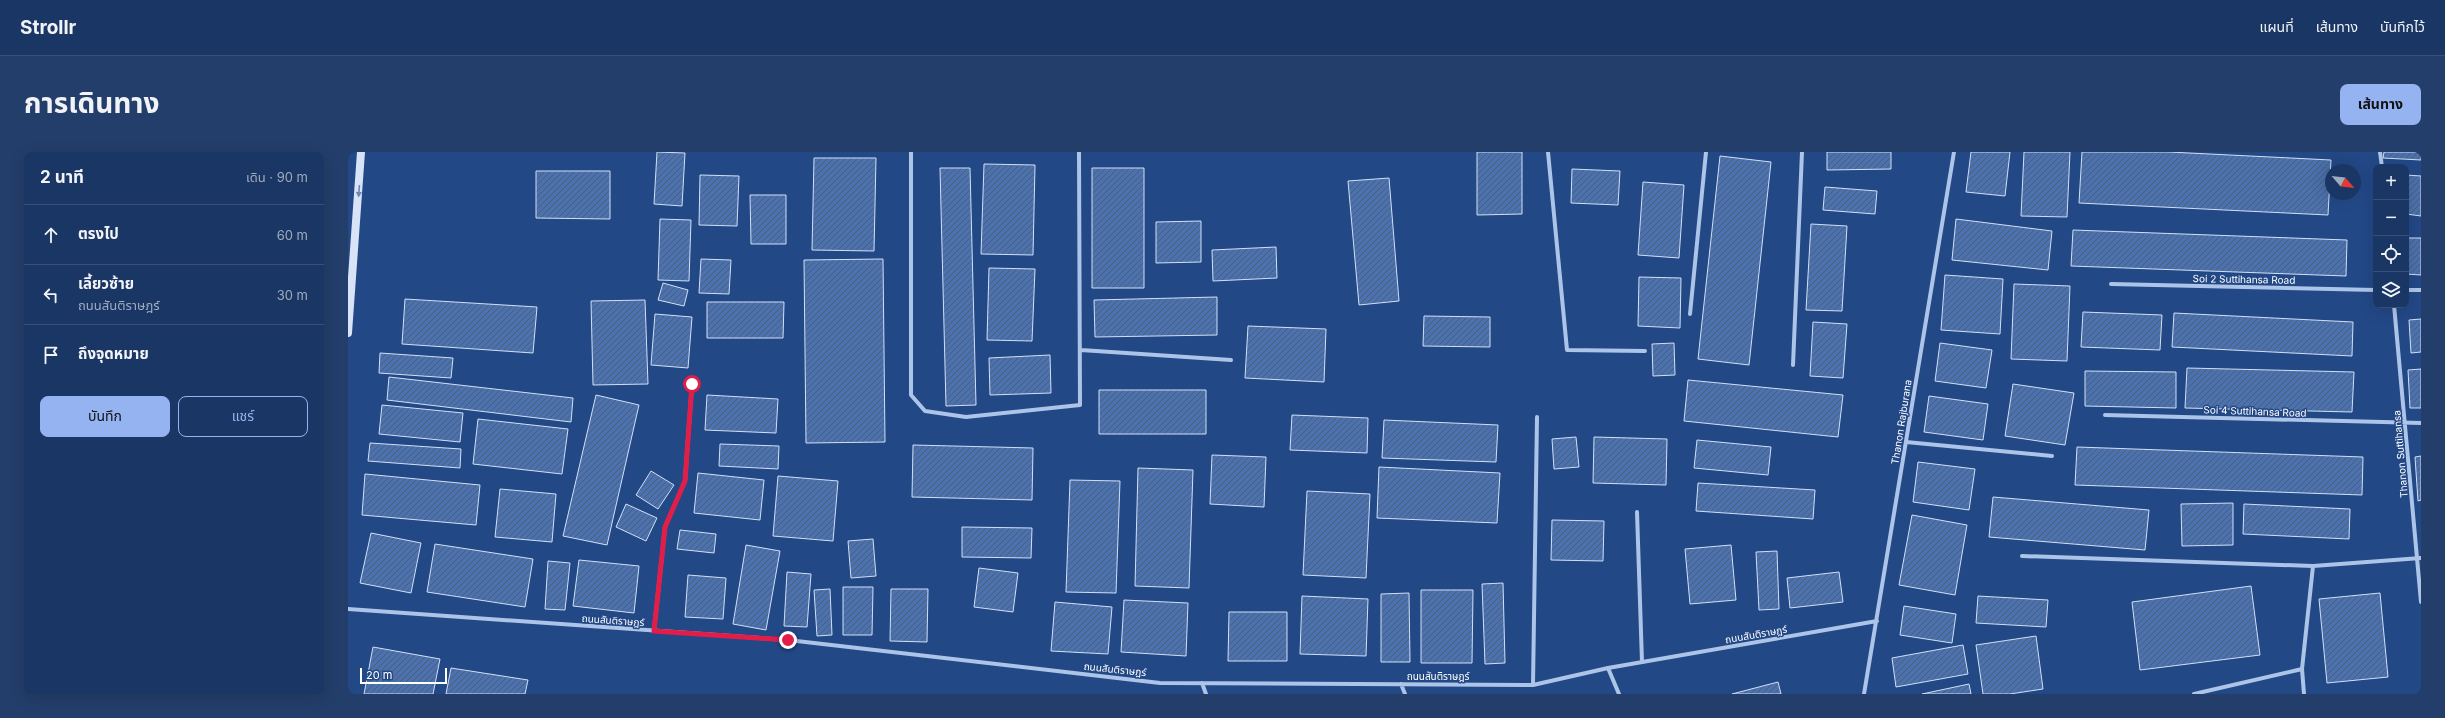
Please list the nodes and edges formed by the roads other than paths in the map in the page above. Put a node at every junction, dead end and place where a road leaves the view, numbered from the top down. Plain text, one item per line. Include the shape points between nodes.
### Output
1 (361, 152) edge
2 (910, 152) edge
3 (1079, 152) edge
4 (1548, 152) edge
5 (1706, 152) edge
6 (1802, 152) edge
7 (1954, 152) edge
8 (2380, 152) edge
9 (2382, 164) edge
10 (2111, 284) dead end
11 (2373, 290) edge
12 (2409, 290) edge
13 (2421, 290) edge
14 (2394, 308) edge
15 (1690, 314) dead end
16 (348, 333) edge
17 (1081, 350) junction
18 (1645, 351) dead end
19 (1231, 360) dead end
20 (1793, 365) dead end
21 (692, 384) dead end
22 (2104, 415) dead end
23 (1537, 417) dead end
24 (2421, 423) edge
25 (2405, 424) junction
26 (1906, 442) junction
27 (2052, 456) dead end
28 (1637, 512) dead end
29 (2022, 556) dead end
30 (2419, 559) edge
31 (2313, 566) junction
32 (2421, 602) edge
33 (348, 609) edge
34 (1877, 621) junction
35 (654, 631) junction
36 (1642, 662) junction
37 (1608, 668) junction
38 (2302, 669) junction
39 (1202, 683) junction
40 (1400, 684) junction
41 (1533, 685) junction
42 (1206, 694) edge
43 (1405, 694) edge
44 (1619, 694) edge
45 (1864, 694) edge
46 (2194, 694) edge
47 (2304, 694) edge

1 -> 16 main road
2 - 17 street via 911,395 925,410 966,417 1080,405
3 - 17 street
4 - 18 street via 1567,350
5 - 15 street
6 - 20 street
7 - 26 street, Thanon Rajburana
8 - 9 street
10 - 11 street, Soi 2 Suttihansa Road
12 - 13 street
14 - 25 street, Thanon Suttihansa
17 - 19 street
21 - 35 street via 685,481 665,527
22 - 25 street, Soi 4 Suttihansa Road
23 - 41 street
24 - 25 street, Soi 4 Suttihansa Road
25 - 30 street, Thanon Suttihansa
26 - 27 street
26 - 34 street, Thanon Rajburana
28 - 36 street
29 - 31 street
30 - 31 street
30 - 32 street, Thanon Suttihansa
31 - 38 street
33 - 35 street, ถนนสันติราษฎร์
34 - 36 street, ถนนสันติราษฎร์
34 - 45 street, Thanon Rajburana
35 - 39 street, ถนนสันติราษฎร์ via 788,640 1160,683
36 - 37 street, ถนนสันติราษฎร์
37 - 41 street, ถนนสันติราษฎร์
37 - 44 street
38 - 46 street
38 - 47 street
39 - 40 street, ถนนสันติราษฎร์
39 - 42 street
40 - 41 street, ถนนสันติราษฎร์
40 - 43 street

